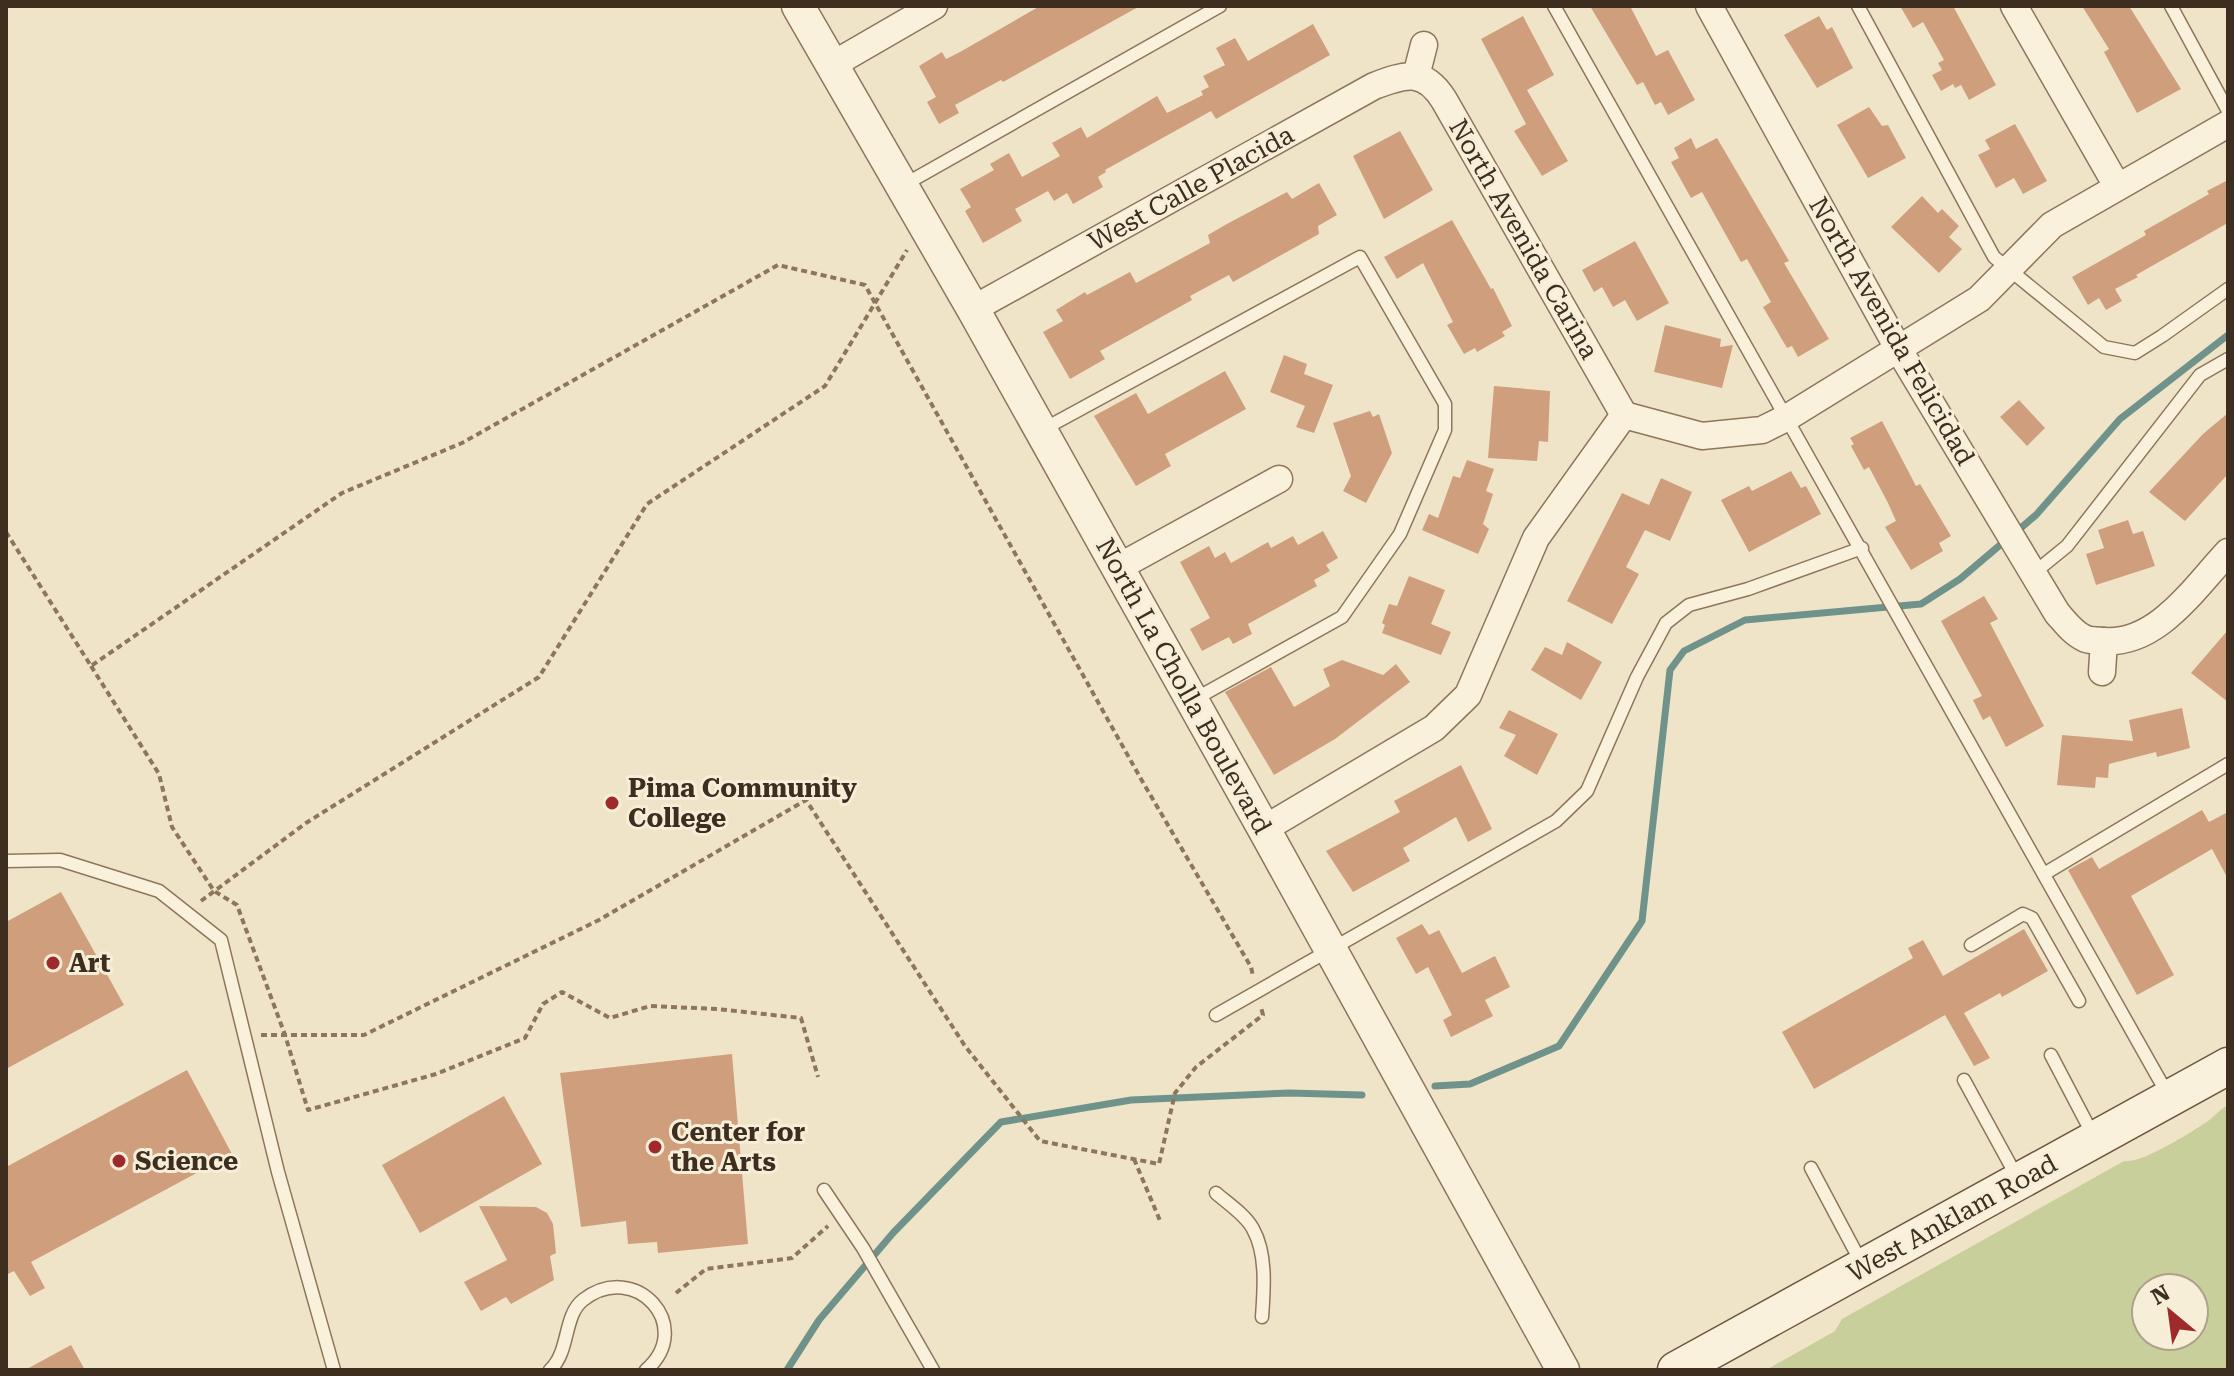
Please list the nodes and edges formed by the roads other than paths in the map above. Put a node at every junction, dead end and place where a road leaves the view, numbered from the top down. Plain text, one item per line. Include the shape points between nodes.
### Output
1 (798, 6) edge
2 (934, 6) edge
3 (1220, 6) edge
4 (1554, 6) edge
5 (1709, 6) edge
6 (1858, 6) edge
7 (2014, 6) edge
8 (2171, 6) edge
9 (1424, 45) dead end
10 (832, 65) junction
11 (1414, 76) junction
12 (2228, 111) edge
13 (2228, 124) edge
14 (902, 186) junction
15 (2117, 186) junction
16 (2008, 269) junction
17 (2228, 289) edge
18 (973, 309) junction
19 (1899, 350) junction
20 (2228, 359) edge
21 (1624, 415) junction
22 (1788, 417) junction
23 (1041, 431) junction
24 (1279, 479) dead end
25 (1862, 548) junction
26 (2228, 552) edge
27 (1117, 568) junction
28 (2035, 572) junction
29 (2098, 641) junction
30 (2102, 672) dead end
31 (1192, 700) junction
32 (2228, 764) edge
33 (1264, 829) junction
34 (6, 861) edge
35 (2044, 874) junction
36 (1971, 945) dead end
37 (1331, 950) junction
38 (2079, 1001) dead end
39 (1216, 1015) dead end
40 (2051, 1055) dead end
41 (2228, 1066) edge
42 (1964, 1080) dead end
43 (2170, 1098) junction
44 (2095, 1139) junction
45 (1811, 1168) dead end
46 (2019, 1181) junction
47 (824, 1190) dead end
48 (1216, 1193) dead end
49 (1863, 1267) junction
50 (1262, 1317) dead end
51 (334, 1370) edge
52 (550, 1370) edge
53 (646, 1370) edge
54 (933, 1370) edge
55 (1563, 1370) edge
56 (1676, 1370) edge

1 - 10 street, North La Cholla Boulevard
2 - 10 street
3 - 14 lane
4 - 22 lane
5 - 19 street, North Avenida Felicidad
6 - 16 lane via 1994,257
7 - 15 street
8 - 12 lane
9 - 11 street
10 - 14 street, North La Cholla Boulevard
11 - 18 street, West Calle Placida via 1374,86
11 - 21 street, North Avenida Carina via 1431,83 1444,100
13 - 15 street
14 - 18 street, North La Cholla Boulevard
15 - 16 street via 2052,225
16 - 17 lane via 2104,347 2135,353
16 - 19 street via 1979,299
18 - 23 street, North La Cholla Boulevard
19 - 22 street
19 - 28 street, North Avenida Felicidad
20 - 28 lane via 2200,375 2067,546
21 - 22 street via 1702,436 1762,430
21 - 33 street via 1536,538 1468,695 1434,728
22 - 25 lane
23 - 27 street, North La Cholla Boulevard
23 - 31 lane via 1360,257 1445,404 1445,430 1400,534 1342,617
24 - 27 street
25 - 35 lane
25 - 37 lane via 1689,605 1666,623 1587,791 1556,821
26 - 29 street via 2151,629 2132,639
27 - 31 street, North La Cholla Boulevard
28 - 29 street, North Avenida Felicidad via 2073,631
29 - 30 street
31 - 33 street, North La Cholla Boulevard
32 - 35 lane
33 - 37 street, North La Cholla Boulevard
34 - 51 lane via 60,860 159,891 221,940
35 - 43 lane
36 - 38 lane via 2023,914 2032,918
37 - 39 lane
37 - 55 street, North La Cholla Boulevard
40 - 44 lane
41 - 43 main road, West Anklam Road
42 - 46 lane
43 - 44 main road, West Anklam Road
44 - 46 main road, West Anklam Road
45 - 49 lane
46 - 49 main road, West Anklam Road
47 - 54 lane
48 - 50 lane via 1252,1227 1260,1251
49 - 56 main road, West Anklam Road
52 - 53 lane via 560,1361 580,1302 614,1287 644,1294 663,1319 661,1350

